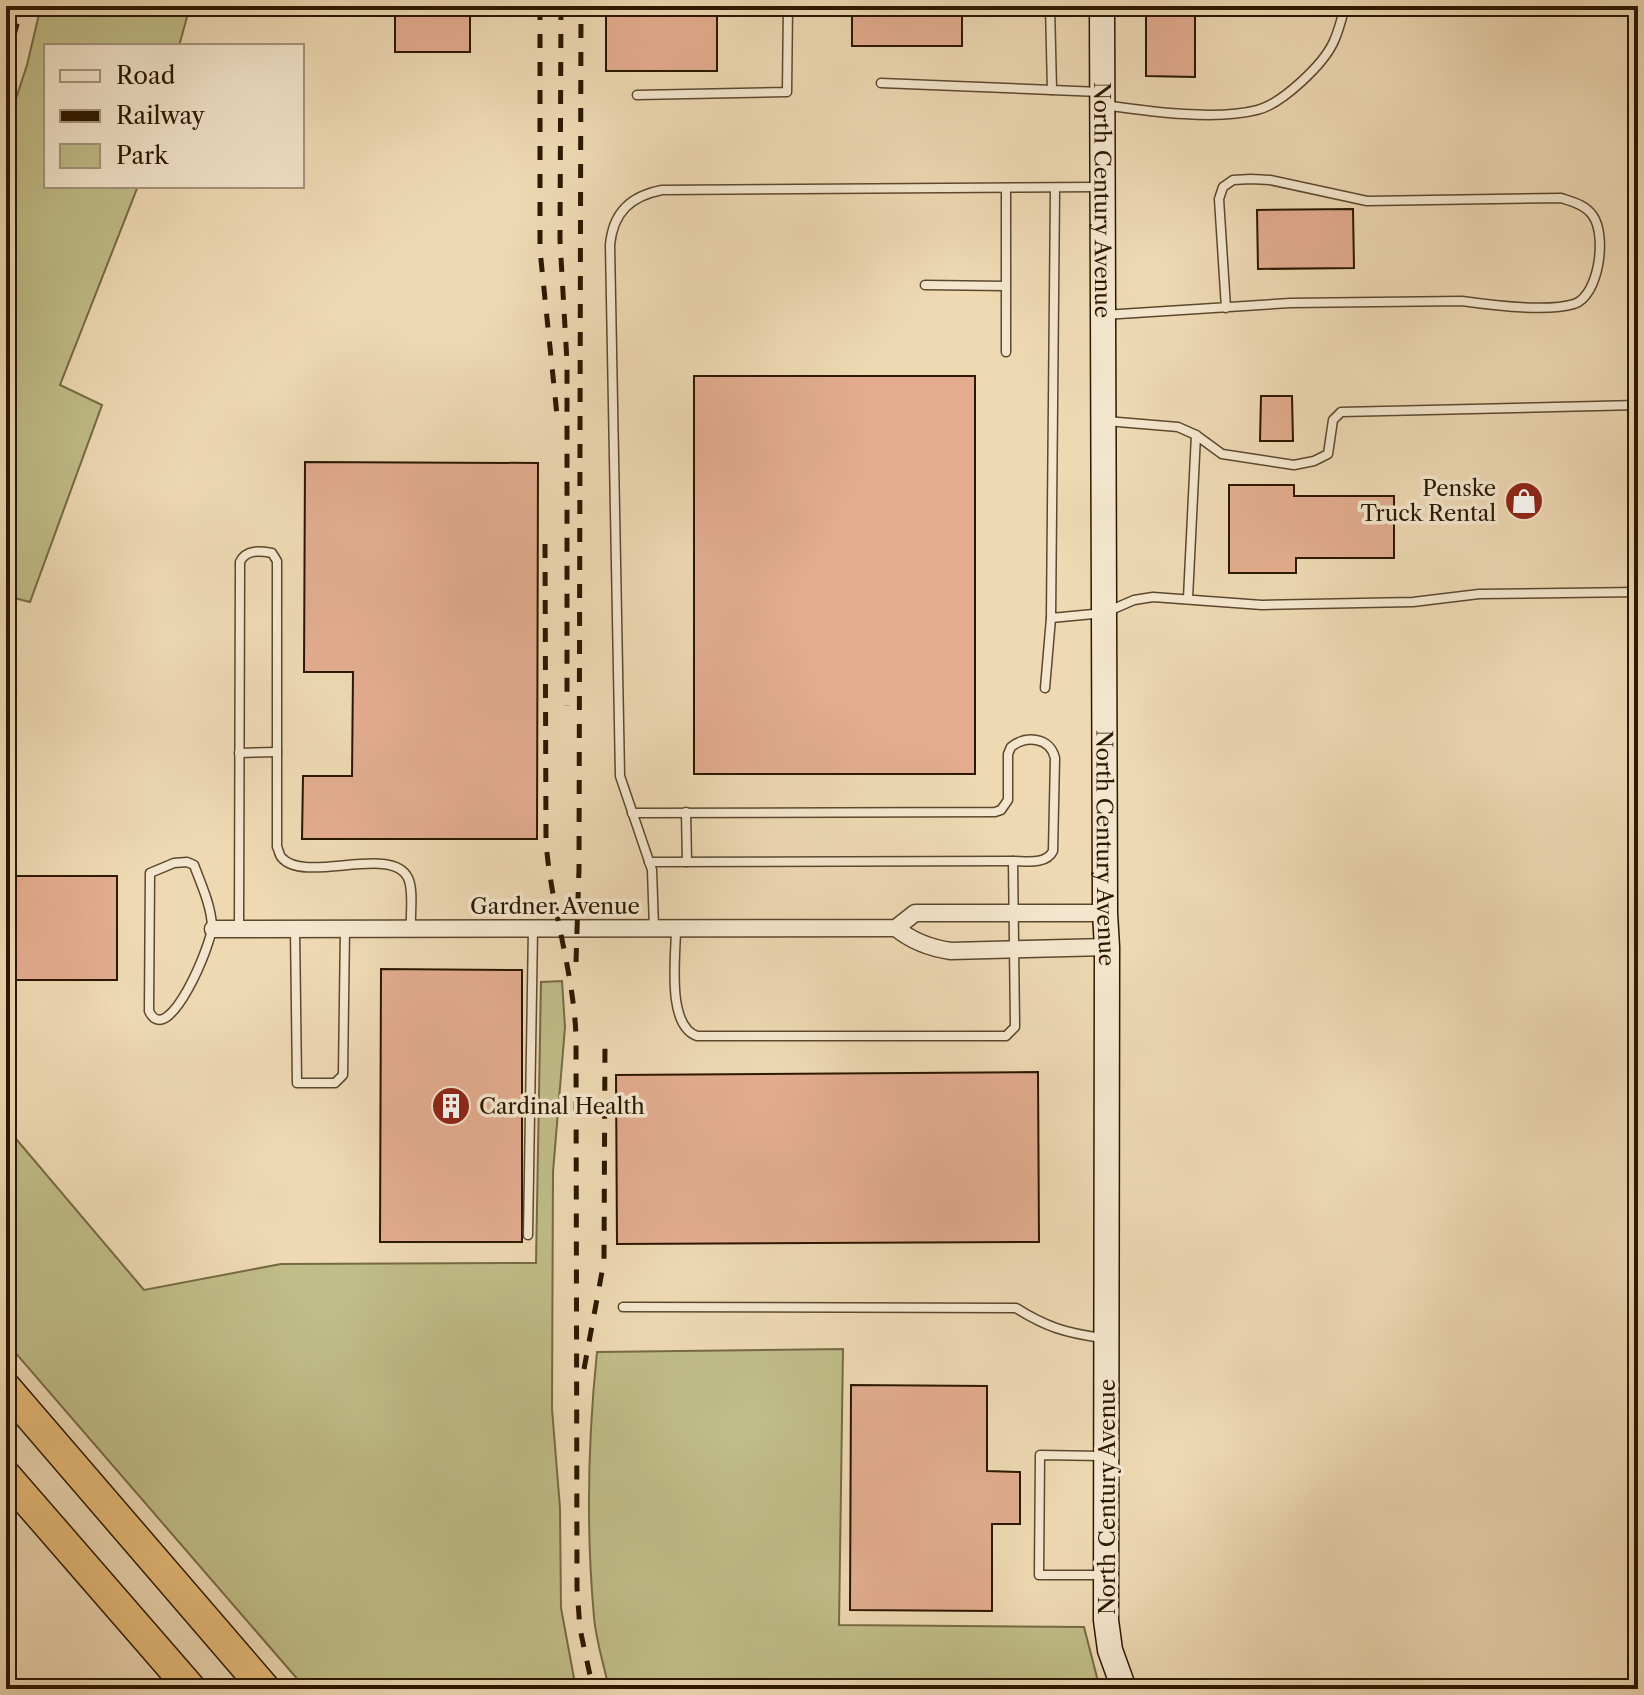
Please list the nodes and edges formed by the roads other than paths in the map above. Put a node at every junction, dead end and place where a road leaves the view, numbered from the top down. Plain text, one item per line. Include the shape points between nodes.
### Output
1 (788, 6) edge
2 (1050, 6) edge
3 (1102, 6) edge
4 (1345, 6) edge
5 (881, 83) dead end
6 (1052, 90) junction
7 (637, 95) dead end
8 (1103, 98) junction
9 (1103, 187) junction
10 (1006, 189) junction
11 (1055, 189) junction
12 (925, 285) dead end
13 (1005, 286) junction
14 (1226, 308) junction
15 (1103, 316) junction
16 (1006, 352) dead end
17 (1638, 405) edge
18 (1104, 421) junction
19 (1196, 435) junction
20 (1638, 592) edge
21 (1188, 598) junction
22 (1104, 613) junction
23 (1051, 618) junction
24 (1045, 688) dead end
25 (277, 752) junction
26 (239, 753) junction
27 (686, 812) junction
28 (632, 813) junction
29 (1013, 861) junction
30 (649, 862) junction
31 (687, 862) junction
32 (1013, 913) junction
33 (1105, 913) junction
34 (533, 927) junction
35 (239, 928) junction
36 (295, 928) junction
37 (345, 928) junction
38 (411, 928) junction
39 (654, 928) junction
40 (676, 928) junction
41 (896, 928) junction
42 (213, 929) junction
43 (1107, 947) junction
44 (1014, 950) junction
45 (528, 1235) dead end
46 (623, 1307) dead end
47 (1107, 1338) junction
48 (6, 1388) edge
49 (1106, 1456) junction
50 (6, 1476) edge
51 (1106, 1575) junction
52 (191, 1689) edge
53 (265, 1689) edge
54 (1124, 1689) edge

1 - 7 lane via 787,92
2 - 6 lane
3 - 8 street, North Century Avenue
4 - 8 lane via 1333,44 1295,90 1259,110 1150,112
5 - 6 lane
6 - 8 lane
8 - 9 street, North Century Avenue
9 - 11 lane
9 - 15 street, North Century Avenue
10 - 11 lane
10 - 13 lane
10 - 28 lane via 662,190 634,199 615,220 610,245 620,776
11 - 23 lane
12 - 13 lane
13 - 16 lane
14 - 14 lane via 1447,301 1576,304 1591,292 1599,234 1594,216 1579,203 1561,198 1367,201 1270,180 1233,180 1219,199
14 - 15 lane
15 - 18 street, North Century Avenue
17 - 19 lane via 1341,412 1333,420 1328,454 1294,465 1222,454
18 - 19 lane via 1178,427
18 - 22 street, North Century Avenue
19 - 21 lane
20 - 21 lane via 1292,604
21 - 22 lane via 1134,600
22 - 23 lane
22 - 33 street, North Century Avenue
23 - 24 lane
25 - 26 lane
25 - 26 lane via 277,561 272,553 253,551 240,562
25 - 38 lane via 277,847 282,858 300,867 385,864 401,870 409,880
26 - 35 lane
27 - 28 lane
27 - 29 lane via 995,812 1008,800 1011,747 1038,740 1048,744 1055,758 1053,851 1044,860
27 - 31 lane
28 - 30 lane
29 - 31 lane
29 - 32 lane
30 - 31 lane
30 - 39 lane
32 - 33 street, Gardner Avenue
32 - 41 street, Gardner Avenue via 915,913
32 - 44 lane
33 - 43 street, North Century Avenue
34 - 38 street, Gardner Avenue
34 - 39 street, Gardner Avenue
34 - 45 lane
35 - 36 street, Gardner Avenue
35 - 42 street, Gardner Avenue
36 - 37 street, Gardner Avenue
36 - 37 lane via 297,1083 335,1083 343,1075
37 - 38 street, Gardner Avenue
39 - 40 street, Gardner Avenue
40 - 41 street, Gardner Avenue
40 - 44 lane via 677,1013 689,1033 706,1037 1002,1037 1015,1027
41 - 44 street, Gardner Avenue via 929,947
42 - 42 lane via 171,1015 152,1018 152,870 174,863 194,865
43 - 44 street, Gardner Avenue
43 - 47 street, North Century Avenue
46 - 47 lane via 1016,1308 1070,1334
47 - 49 street, North Century Avenue
48 - 53 highway
49 - 51 street, North Century Avenue
49 - 51 lane via 1040,1455 1039,1575
50 - 52 highway
51 - 54 street, North Century Avenue via 1110,1650

